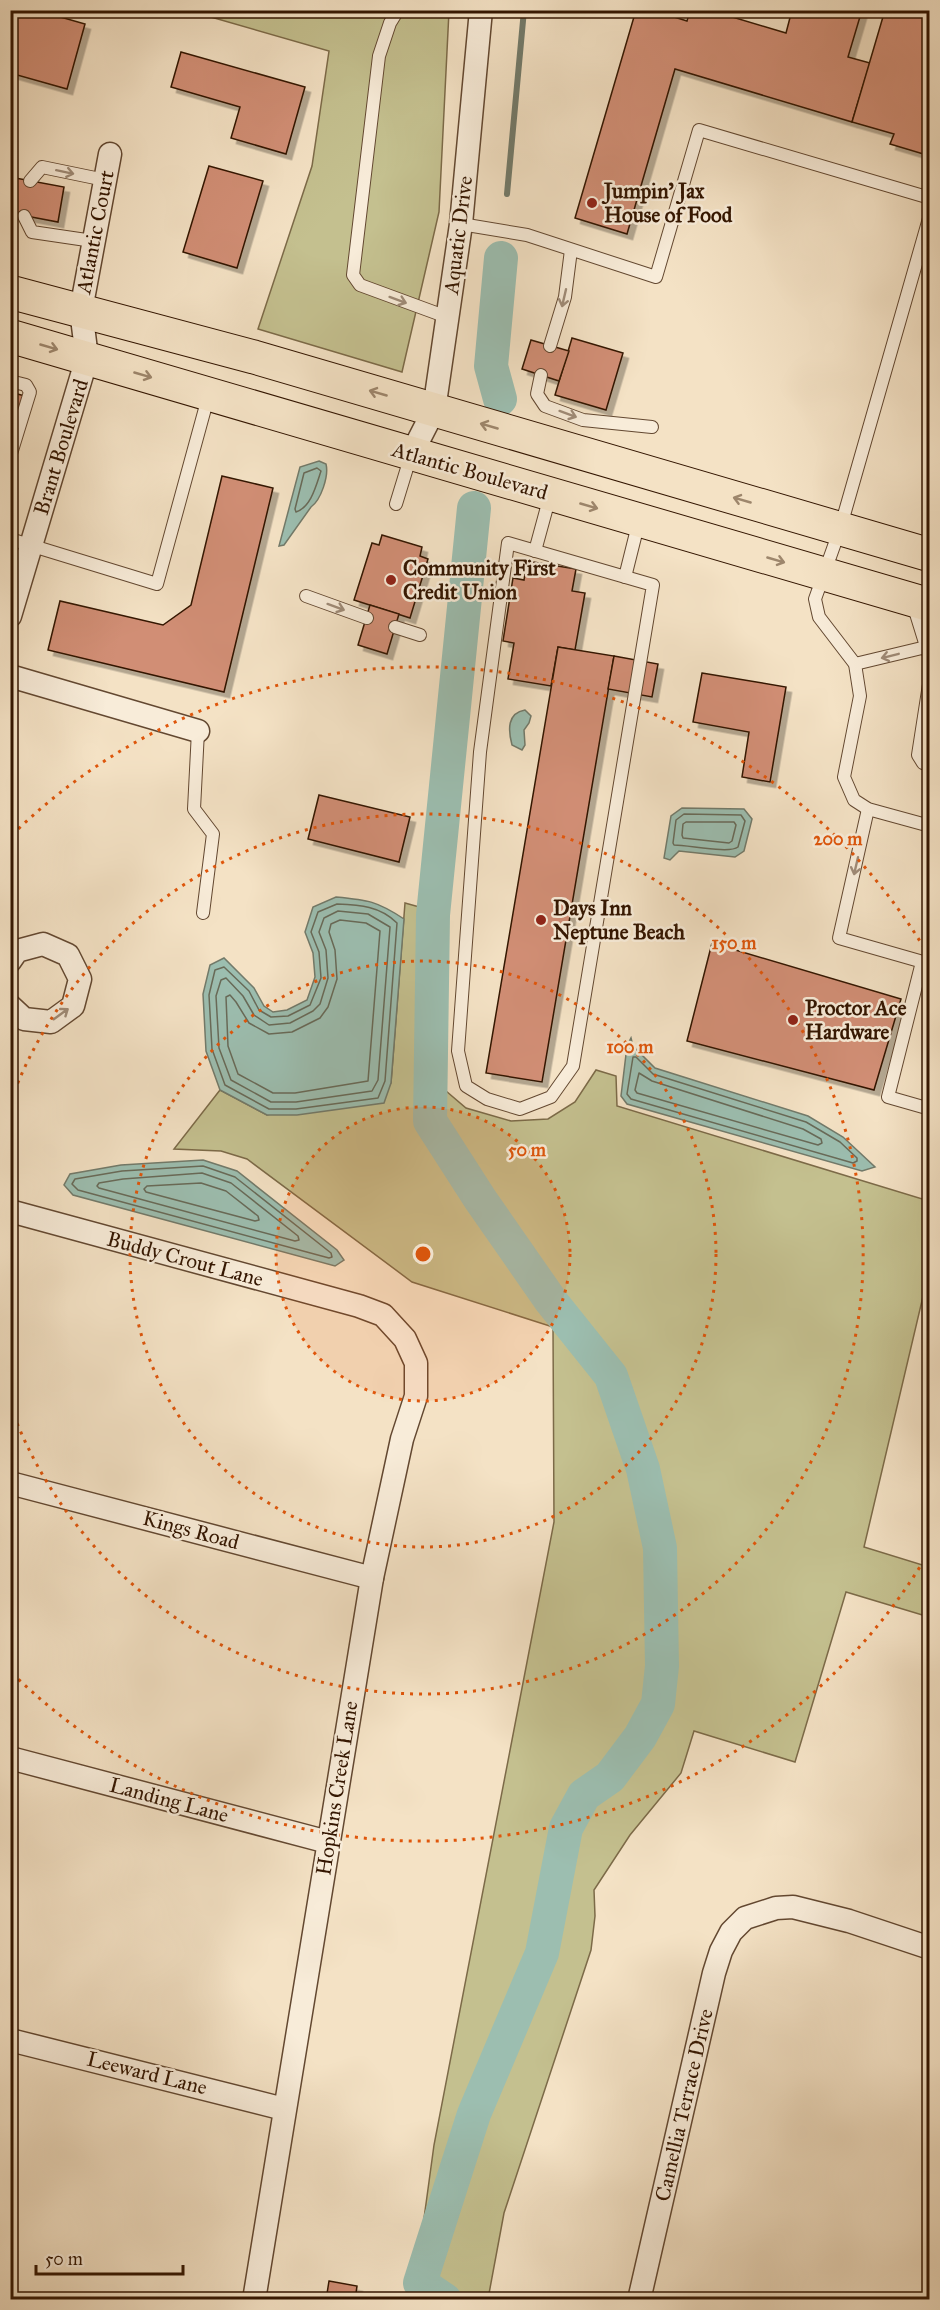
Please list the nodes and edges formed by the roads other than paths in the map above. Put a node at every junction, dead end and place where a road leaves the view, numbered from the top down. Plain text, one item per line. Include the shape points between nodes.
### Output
1 (398, 10) edge
2 (481, 10) edge
3 (110, 154) dead end
4 (105, 180) junction
5 (30, 181) dead end
6 (930, 198) edge
7 (930, 215) edge
8 (24, 216) dead end
9 (461, 224) junction
10 (93, 241) junction
11 (572, 250) junction
12 (10, 292) edge
13 (81, 310) junction
14 (447, 317) junction
15 (10, 336) edge
16 (550, 346) dead end
17 (87, 358) junction
18 (541, 375) dead end
19 (10, 381) edge
20 (209, 394) junction
21 (434, 410) junction
22 (652, 427) dead end
23 (412, 453) junction
24 (10, 457) edge
25 (550, 494) junction
26 (396, 504) dead end
27 (639, 520) junction
28 (840, 529) junction
29 (21, 542) edge
30 (535, 551) junction
31 (930, 555) edge
32 (823, 574) junction
33 (625, 577) junction
34 (306, 596) dead end
35 (921, 602) edge
36 (10, 616) edge
37 (367, 618) dead end
38 (395, 627) dead end
39 (420, 635) dead end
40 (928, 651) edge
41 (855, 664) junction
42 (10, 676) edge
43 (930, 678) edge
44 (198, 731) joint
45 (930, 766) edge
46 (868, 809) junction
47 (930, 826) edge
48 (203, 913) dead end
49 (10, 960) edge
50 (926, 963) edge
51 (10, 1006) edge
52 (930, 1109) edge
53 (10, 1211) edge
54 (359, 1306) joint
55 (10, 1483) edge
56 (372, 1578) junction
57 (10, 1758) edge
58 (328, 1842) junction
59 (930, 1948) edge
60 (10, 2040) edge
61 (284, 2109) junction
62 (254, 2300) edge
63 (639, 2300) edge

1 -> 14 lane via 379,56 353,275 360,285
2 - 9 street, Aquatic Drive
3 - 4 street, Atlantic Court
5 -> 4 lane via 42,167
4 - 10 street, Atlantic Court
6 - 11 lane via 699,130 656,277
7 - 28 lane
8 - 10 lane via 32,232
9 - 11 lane via 527,235
9 - 14 street, Aquatic Drive
10 - 13 street, Atlantic Court
11 -> 16 lane via 565,297
12 - 13 highway
13 - 17 street, Brant Boulevard
21 -> 13 highway
14 - 21 street, Aquatic Drive
15 -> 17 highway, Atlantic Boulevard
17 -> 20 highway, Atlantic Boulevard
17 - 29 street, Brant Boulevard
18 -> 22 lane via 537,394 545,406 583,420
19 - 24 lane via 26,385 30,392
20 - 23 highway, Atlantic Boulevard
20 - 29 lane via 157,584
21 - 23 street, Aquatic Drive
28 -> 21 highway
23 - 25 highway, Atlantic Boulevard
23 - 26 lane
25 -> 27 highway, Atlantic Boulevard
25 - 30 lane
27 -> 32 highway, Atlantic Boulevard
27 - 33 lane
28 - 31 highway
28 - 32 lane
29 - 36 street, Brant Boulevard
30 - 33 lane
30 - 33 lane via 508,543 480,752 458,1051 466,1086 487,1099 520,1109 551,1097 573,1066 653,585
32 - 35 highway, Atlantic Boulevard
32 - 41 lane via 814,599 819,617
34 -> 37 lane
35 - 40 lane
38 - 39 lane
40 -> 41 lane
41 - 46 lane via 860,696 844,777 854,800
42 - 44 street
43 - 45 lane via 918,755
44 - 48 lane via 194,809 213,834
46 - 47 lane
46 -> 50 lane via 839,938
51 -> 49 street via 24,1019 51,1022 73,1006 80,980 68,955 43,944 17,951
50 - 52 lane via 888,1097
53 - 54 street, Buddy Crout Lane
54 - 56 street, Hopkins Creek Lane via 383,1315 405,1339 416,1363 416,1396 402,1439
55 - 56 street, Kings Road
56 - 58 street, Hopkins Creek Lane
57 - 58 street, Landing Lane
58 - 61 street, Hopkins Creek Lane
59 - 63 street, Camellia Terrace Drive via 792,1907 745,1918 731,1932 714,1973
60 - 61 street, Leeward Lane
61 - 62 street, Hopkins Creek Lane

